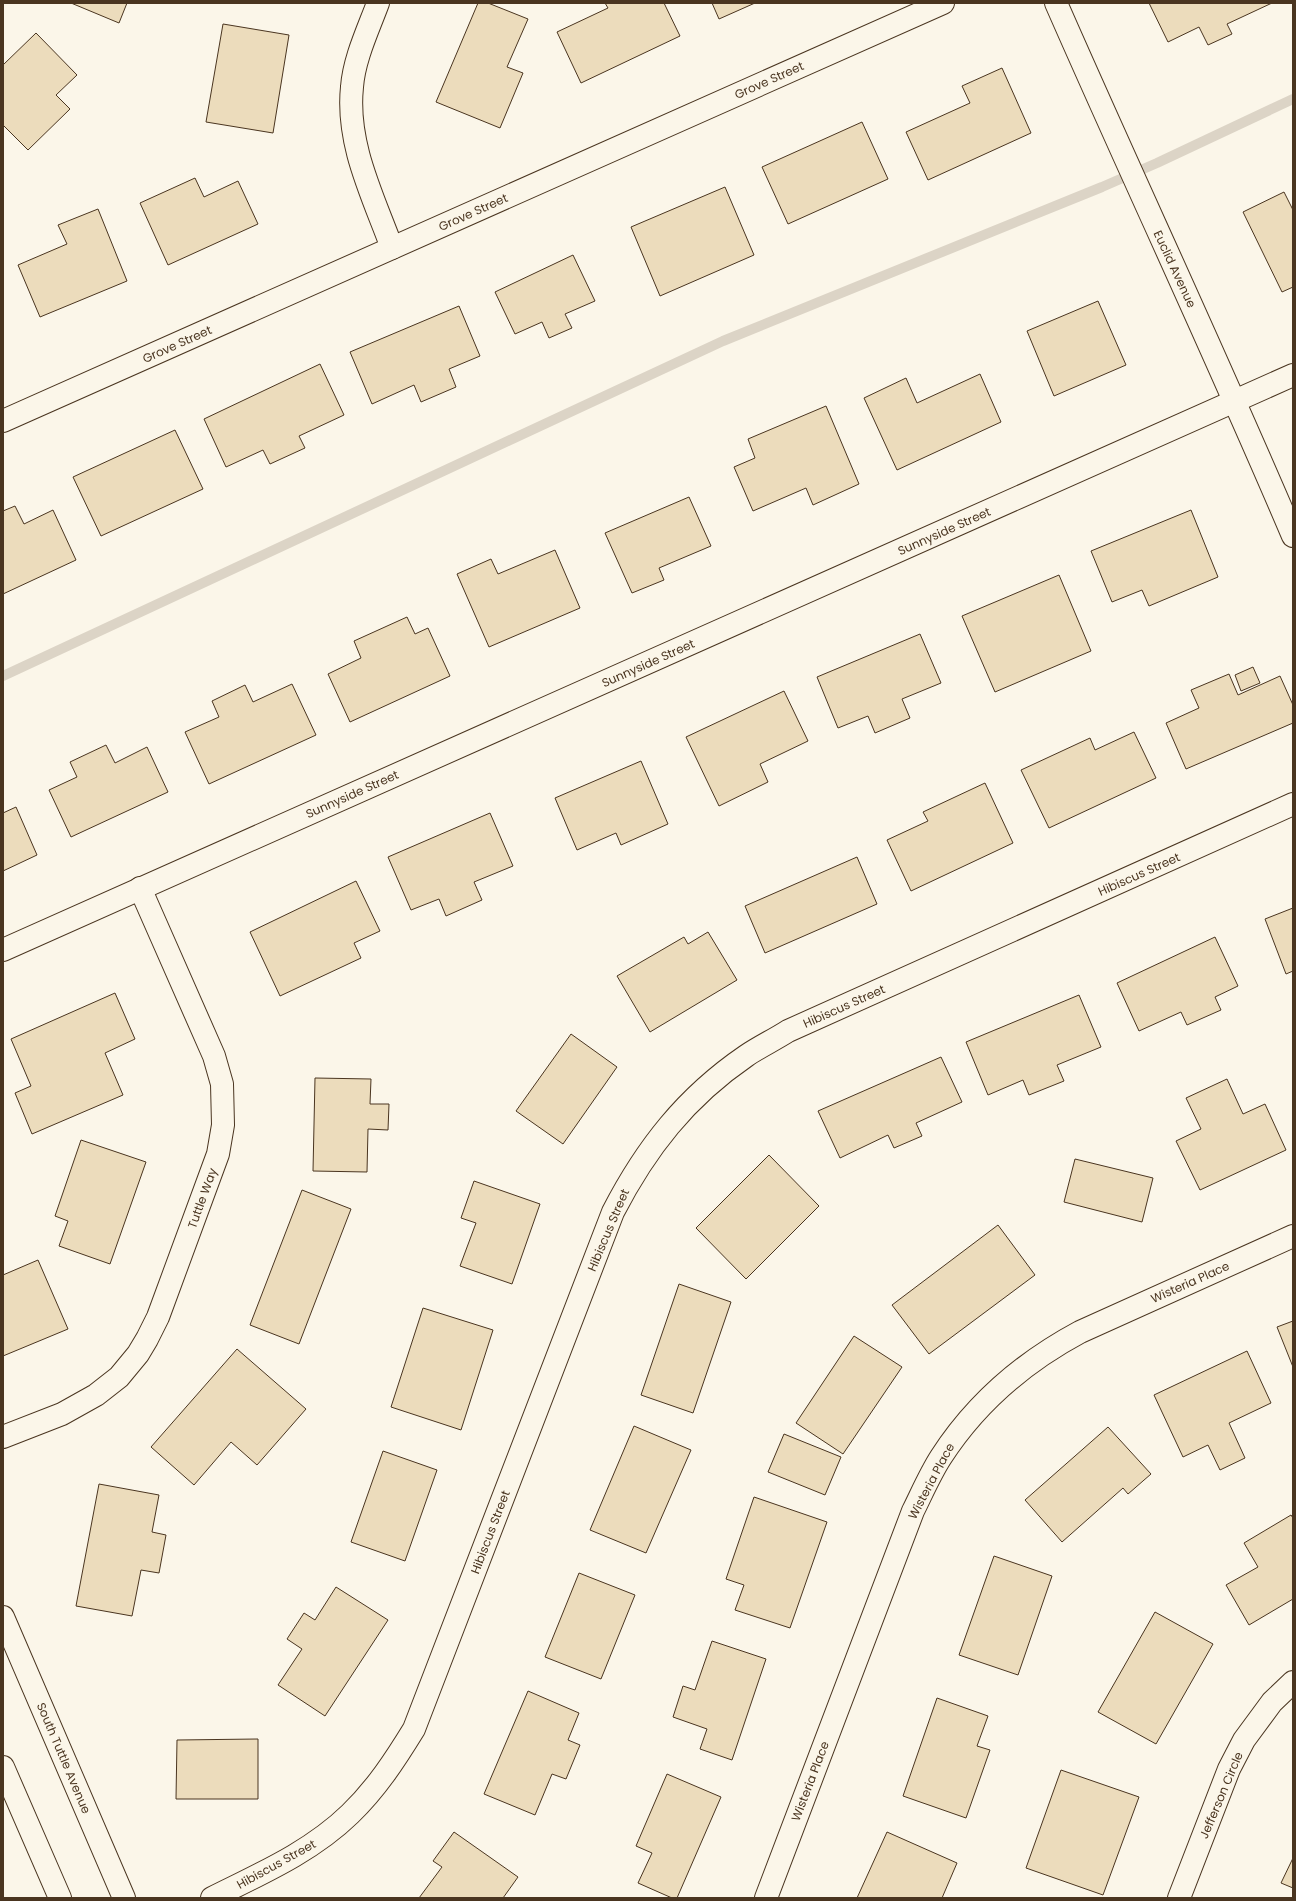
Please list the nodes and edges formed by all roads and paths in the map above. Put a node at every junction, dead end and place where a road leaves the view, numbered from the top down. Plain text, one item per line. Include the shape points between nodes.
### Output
1 (378, 3) edge
2 (943, 3) edge
3 (1056, 3) edge
4 (392, 248) junction
5 (1293, 375) edge
6 (1236, 401) junction
7 (3, 421) edge
8 (1293, 536) edge
9 (1293, 804) edge
10 (140, 888) junction
11 (3, 950) edge
12 (1293, 1236) edge
13 (3, 1438) edge
14 (3, 1618) edge
15 (1293, 1682) edge
16 (3, 1767) edge
17 (60, 1898) edge
18 (124, 1898) edge
19 (212, 1898) edge
20 (766, 1898) edge
21 (1179, 1898) edge

1 - 4 street via 361,47 352,86 351,120 361,166
2 - 4 street, Grove Street
3 - 6 street, Euclid Avenue
4 - 7 street, Grove Street
5 - 6 street, Sunnyside Street
6 - 8 street, Euclid Avenue
6 - 10 street, Sunnyside Street
9 - 19 street, Hibiscus Street via 788,1031 746,1056 697,1094 653,1144 630,1179 613,1212 414,1729 374,1789 332,1830 281,1863
10 - 11 street, Sunnyside Street
10 - 13 street, Tuttle Way via 214,1056 222,1084 223,1125 218,1154 158,1317 138,1354 119,1377 96,1395 62,1414
12 - 20 street, Wisteria Place via 1054,1346 1024,1366 986,1400 957,1434 940,1458 913,1511
14 - 18 street, South Tuttle Avenue
15 - 21 street, Jefferson Circle via 1272,1702 1244,1740 1229,1769
16 - 17 street

